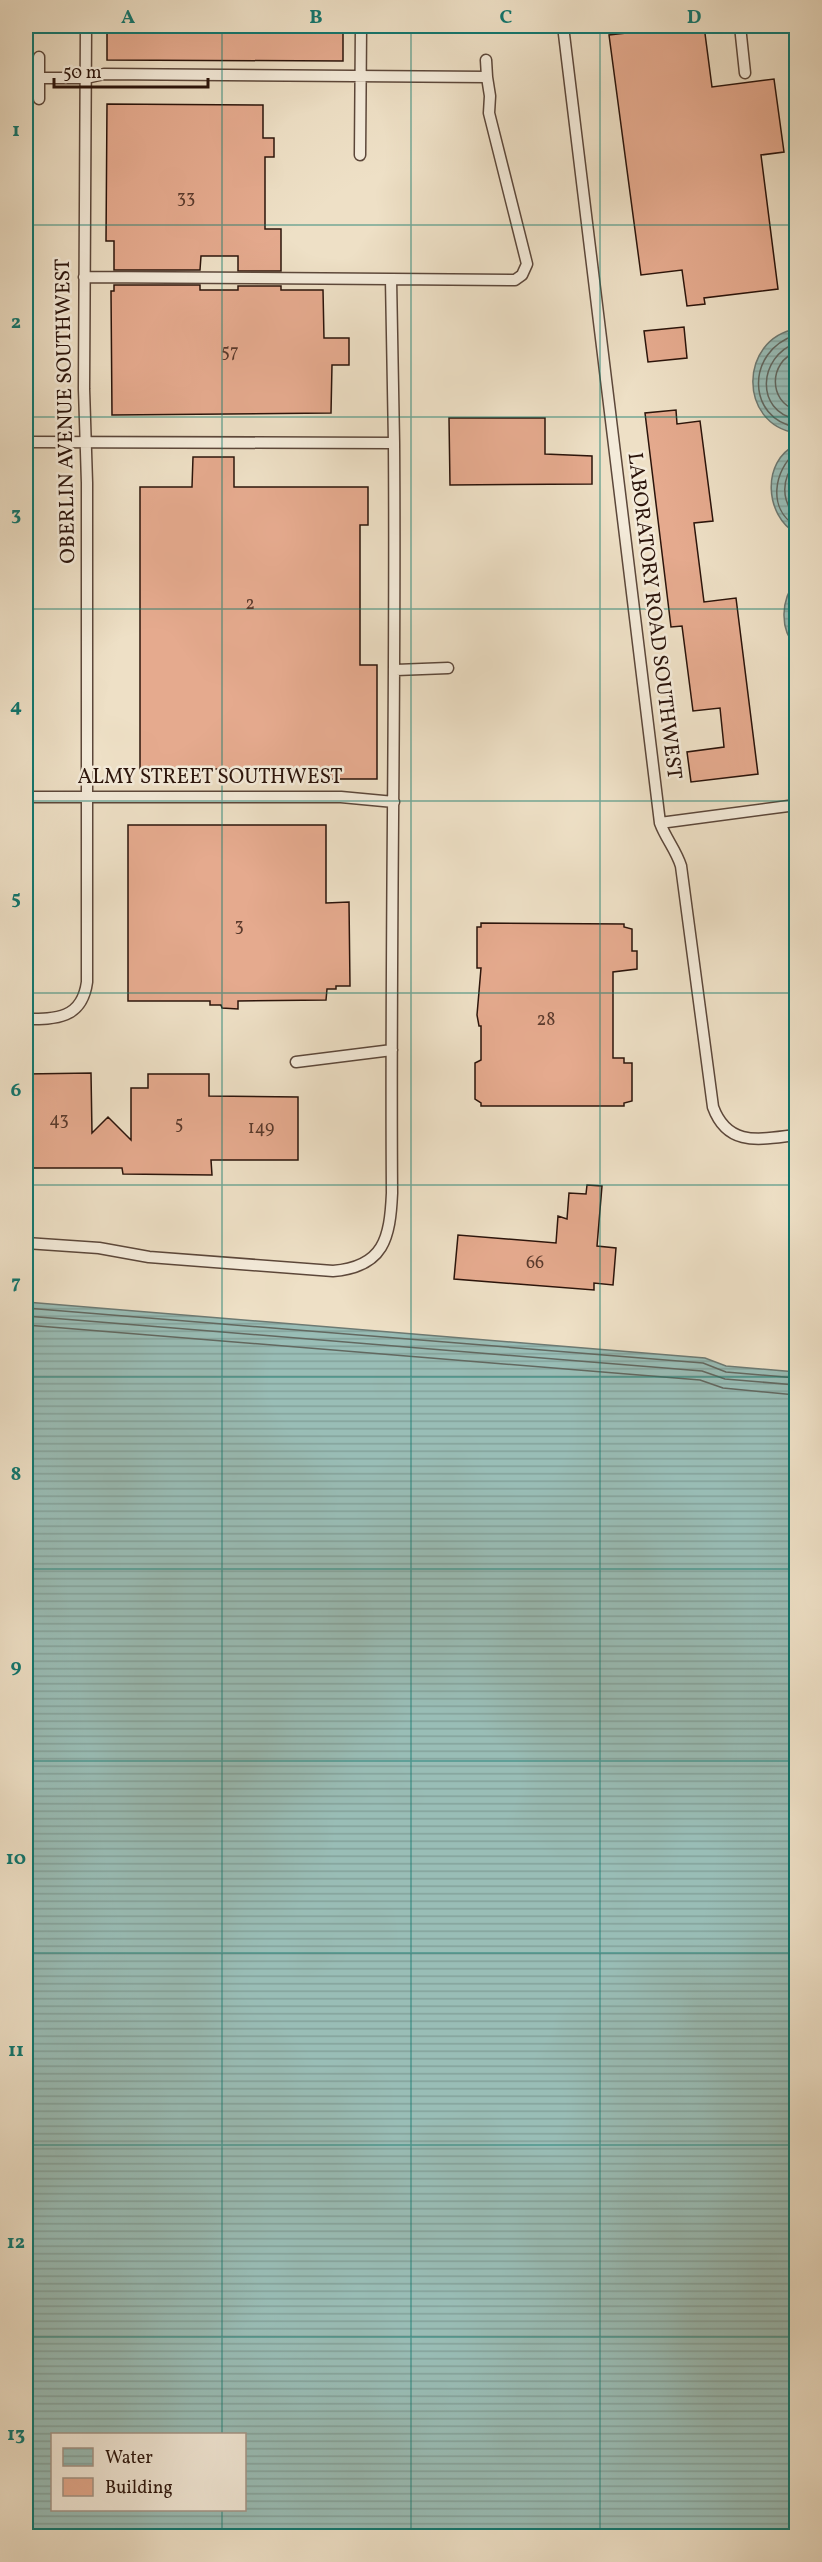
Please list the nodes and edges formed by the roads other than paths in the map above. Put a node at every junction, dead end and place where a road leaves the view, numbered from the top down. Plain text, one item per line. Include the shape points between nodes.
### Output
1 (86, 26) edge
2 (361, 26) edge
3 (563, 26) edge
4 (740, 26) edge
5 (39, 57) dead end
6 (486, 60) dead end
7 (745, 73) dead end
8 (360, 76) junction
9 (487, 77) junction
10 (26, 78) edge
11 (39, 78) junction
12 (86, 78) junction
13 (39, 99) dead end
14 (360, 155) dead end
15 (84, 277) junction
16 (391, 279) junction
17 (26, 442) edge
18 (85, 442) junction
19 (394, 443) junction
20 (448, 668) dead end
21 (396, 670) junction
22 (86, 796) junction
23 (26, 797) edge
24 (394, 802) junction
25 (796, 805) edge
26 (660, 823) junction
27 (26, 1019) edge
28 (392, 1050) junction
29 (296, 1062) dead end
30 (796, 1135) edge
31 (26, 1243) edge

1 - 12 lane, OBERLIN AVENUE SOUTHWEST
2 - 8 lane
3 - 26 lane, LABORATORY ROAD SOUTHWEST
4 - 7 lane
5 - 11 lane
6 - 9 lane
8 - 9 lane
8 - 12 lane via 104,74
8 - 14 lane
9 - 16 lane via 489,113 527,264 522,275 515,280
10 - 11 lane
11 - 12 lane
11 - 13 lane
12 - 15 lane, OBERLIN AVENUE SOUTHWEST
15 - 16 lane
15 - 18 lane, OBERLIN AVENUE SOUTHWEST
16 - 19 lane
17 - 18 lane
18 - 19 lane
18 - 22 lane, OBERLIN AVENUE SOUTHWEST
19 - 21 lane
20 - 21 lane
21 - 24 lane
22 - 23 lane, ALMY STREET SOUTHWEST
22 - 24 lane, ALMY STREET SOUTHWEST via 341,797
22 - 27 lane, OBERLIN AVENUE SOUTHWEST via 85,992 71,1013 50,1019
24 - 28 lane
25 - 26 lane
26 - 30 lane, LABORATORY ROAD SOUTHWEST via 681,866 718,1121 745,1139
28 - 29 lane
28 - 31 lane via 396,1117 391,1225 386,1240 365,1263 333,1271

